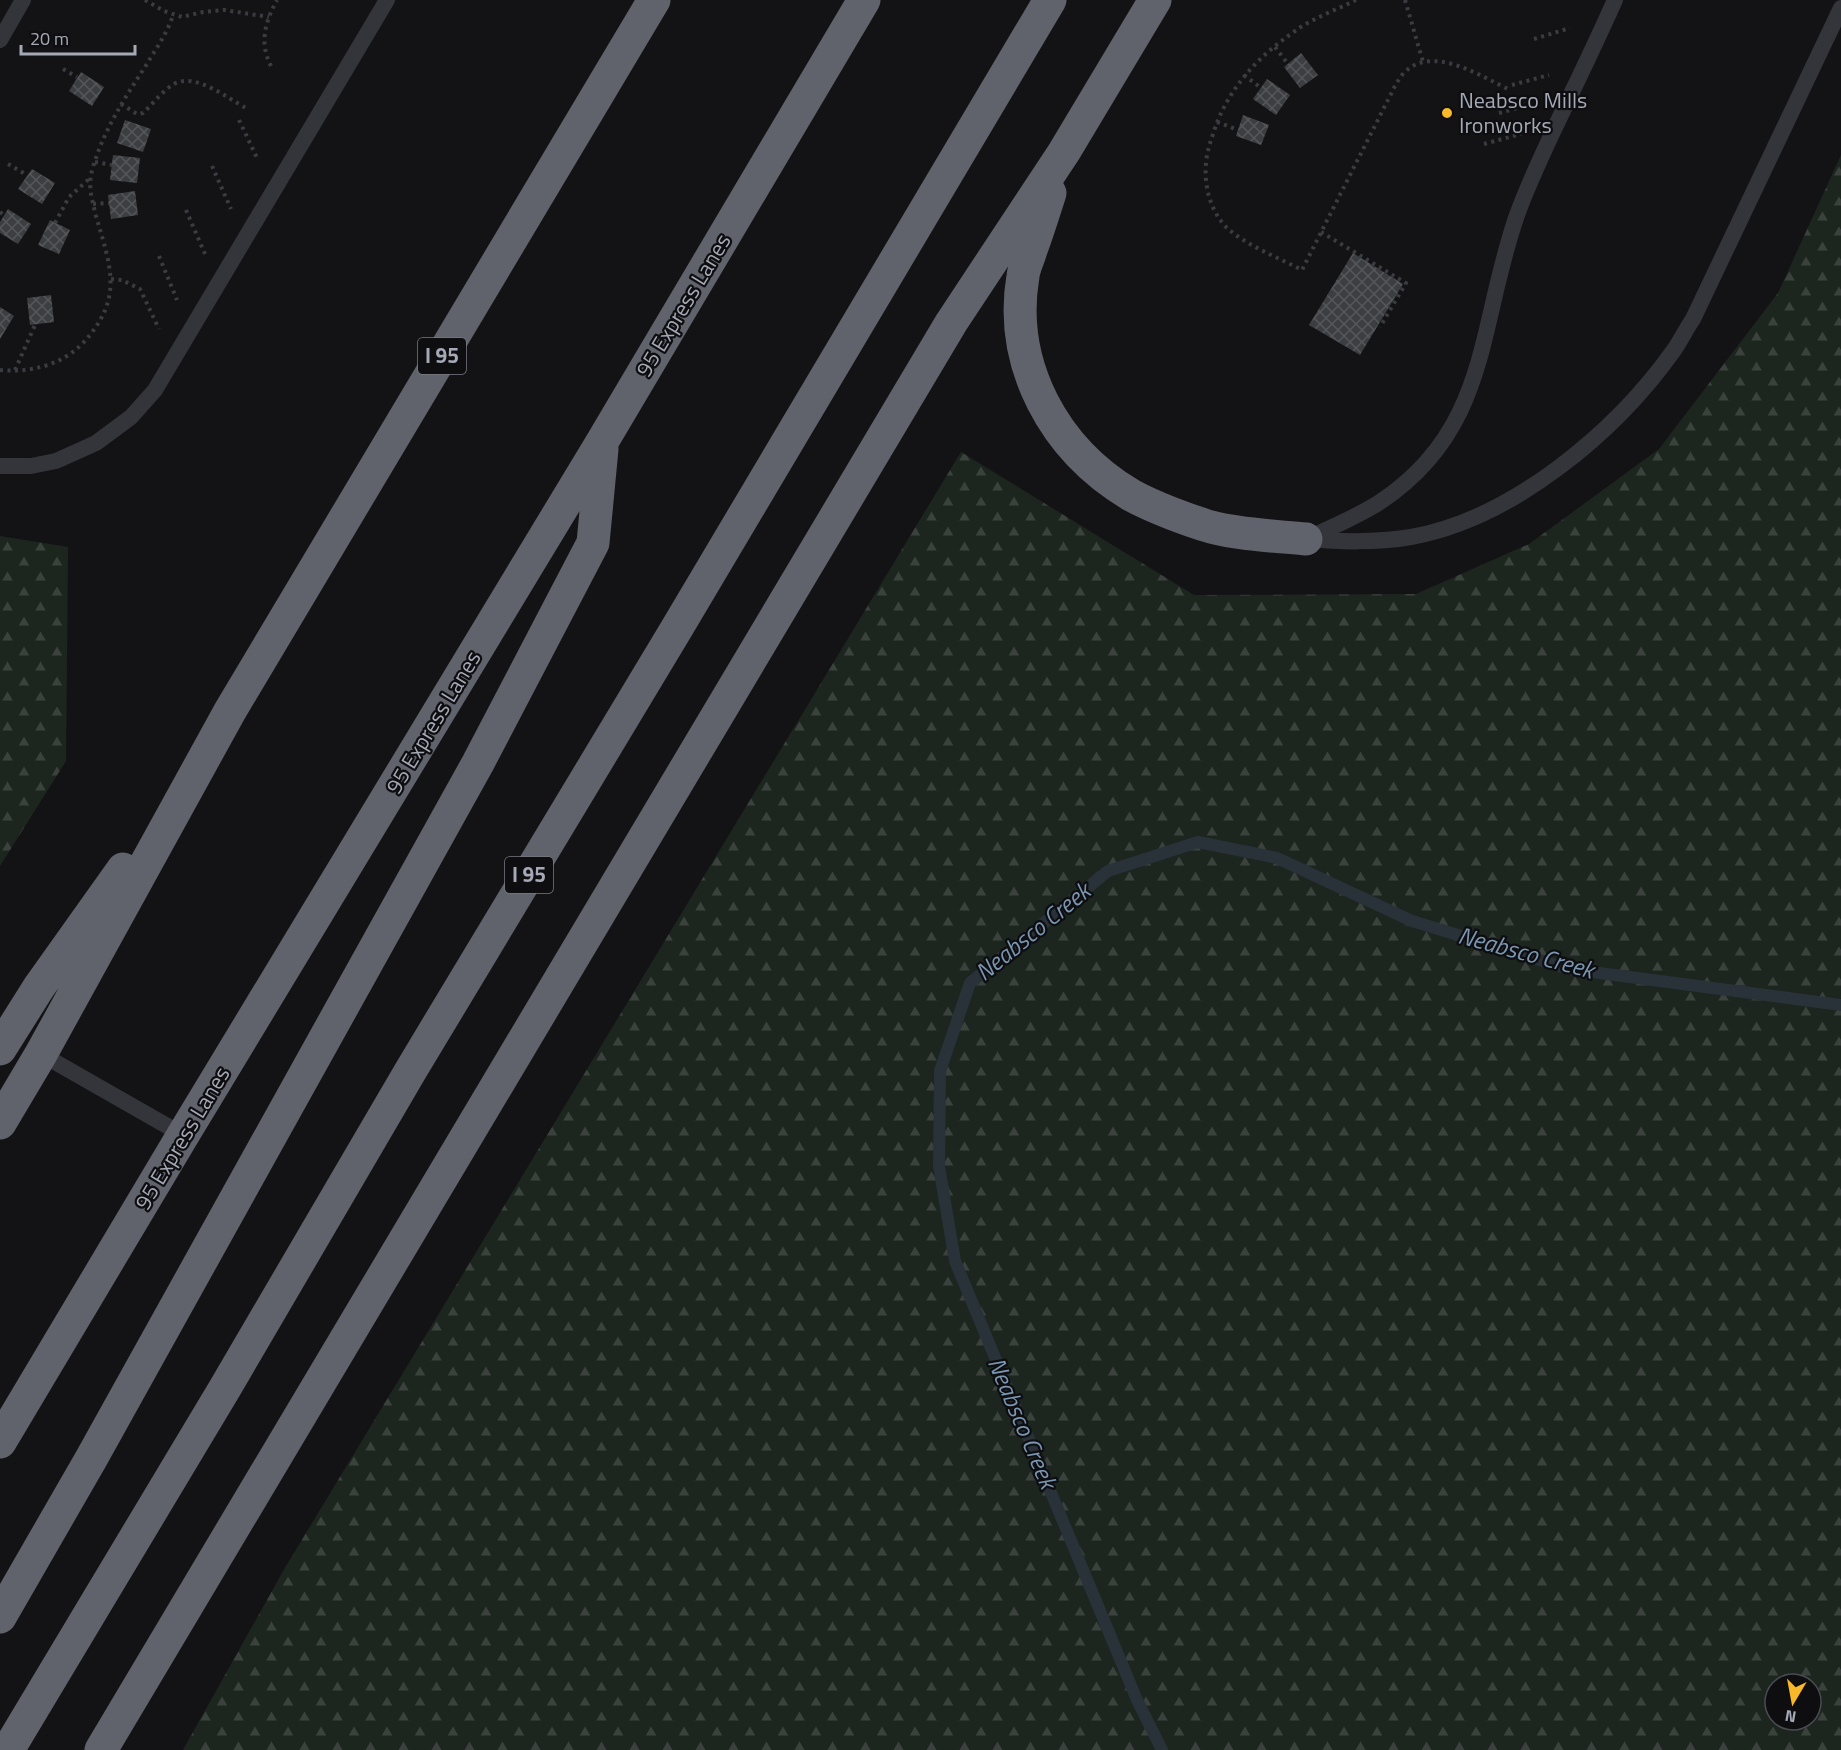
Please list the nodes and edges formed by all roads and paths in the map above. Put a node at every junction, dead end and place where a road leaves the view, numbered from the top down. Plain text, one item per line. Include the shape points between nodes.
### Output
1 (23, 0) edge
2 (144, 0) edge
3 (277, 0) edge
4 (387, 0) edge
5 (654, 0) edge
6 (864, 0) edge
7 (1050, 0) edge
8 (1155, 0) edge
9 (1356, 0) edge
10 (1405, 0) edge
11 (1616, 0) edge
12 (1841, 8) edge
13 (173, 15) junction
14 (269, 16) junction
15 (0, 40) edge
16 (1275, 47) junction
17 (1423, 62) junction
18 (1288, 64) dead end
19 (271, 66) dead end
20 (63, 69) dead end
21 (1244, 75) junction
22 (77, 77) dead end
23 (1261, 88) dead end
24 (1510, 90) dead end
25 (121, 104) junction
26 (246, 108) dead end
27 (239, 120) dead end
28 (1217, 122) junction
29 (1238, 130) dead end
30 (1064, 152) junction
31 (94, 162) junction
32 (8, 164) dead end
33 (112, 165) dead end
34 (212, 166) dead end
35 (27, 175) dead end
36 (90, 178) junction
37 (273, 191) junction
38 (109, 203) dead end
39 (93, 204) junction
40 (186, 210) dead end
41 (55, 223) dead end
42 (1321, 232) junction
43 (244, 239) junction
44 (159, 256) dead end
45 (111, 279) junction
46 (218, 283) junction
47 (35, 324) dead end
48 (1380, 327) dead end
49 (190, 331) junction
50 (173, 359) junction
51 (0, 369) edge
52 (15, 370) junction
53 (602, 442) junction
54 (0, 466) edge
55 (1306, 539) junction
56 (231, 711) junction
57 (0, 1049) edge
58 (41, 1054) junction
59 (0, 1123) edge
60 (183, 1136) junction
61 (0, 1442) edge
62 (0, 1617) edge
63 (8, 1750) edge
64 (101, 1750) edge

1 - 15 lane
2 - 13 path
3 - 14 path
4 - 37 lane
5 - 56 highway, I 95
6 - 53 highway, 95 Express Lanes
7 - 63 highway, I 95
8 - 30 highway
9 - 16 path via 1306,24
10 - 17 path
11 - 55 lane via 1528,185 1500,272 1480,358 1451,430 1424,466 1379,502
12 - 55 lane via 1693,319 1648,383 1608,425 1558,468 1511,500 1463,523 1412,537 1359,543
13 - 14 path via 224,10
13 - 25 path via 165,35
14 - 19 path via 264,41
16 - 18 path
16 - 21 path
17 - 24 path via 1459,66
17 - 42 path via 1405,71 1395,86
20 - 22 path
21 - 23 path
21 - 28 path
25 - 26 path via 143,113 171,86 186,80 200,82
25 - 31 path
27 - 37 path
28 - 29 path
28 - 42 path via 1206,154 1206,183 1213,207 1227,227 1247,242 1302,270
30 - 55 highway via 1023,274 1020,318 1026,361 1041,402 1067,441 1093,468 1131,495 1211,527
30 - 64 highway via 945,333
31 - 33 path
31 - 36 path
32 - 35 path
34 - 43 path
36 - 39 path
36 - 41 path via 69,197
37 - 43 lane
38 - 39 path
39 - 45 path
40 - 46 path
42 - 48 path via 1406,283
43 - 46 lane
44 - 49 path
45 - 50 path via 140,289
45 - 52 path via 110,296 99,324 80,346 52,363
46 - 49 lane
47 - 52 path
49 - 50 lane
50 - 54 lane via 155,390 131,417 96,443 56,461
51 - 52 path
53 - 60 highway, 95 Express Lanes
53 - 62 highway via 593,543 472,774
56 - 57 highway
56 - 58 highway, I 95
58 - 59 highway, I 95
58 - 60 lane
60 - 61 highway, 95 Express Lanes

